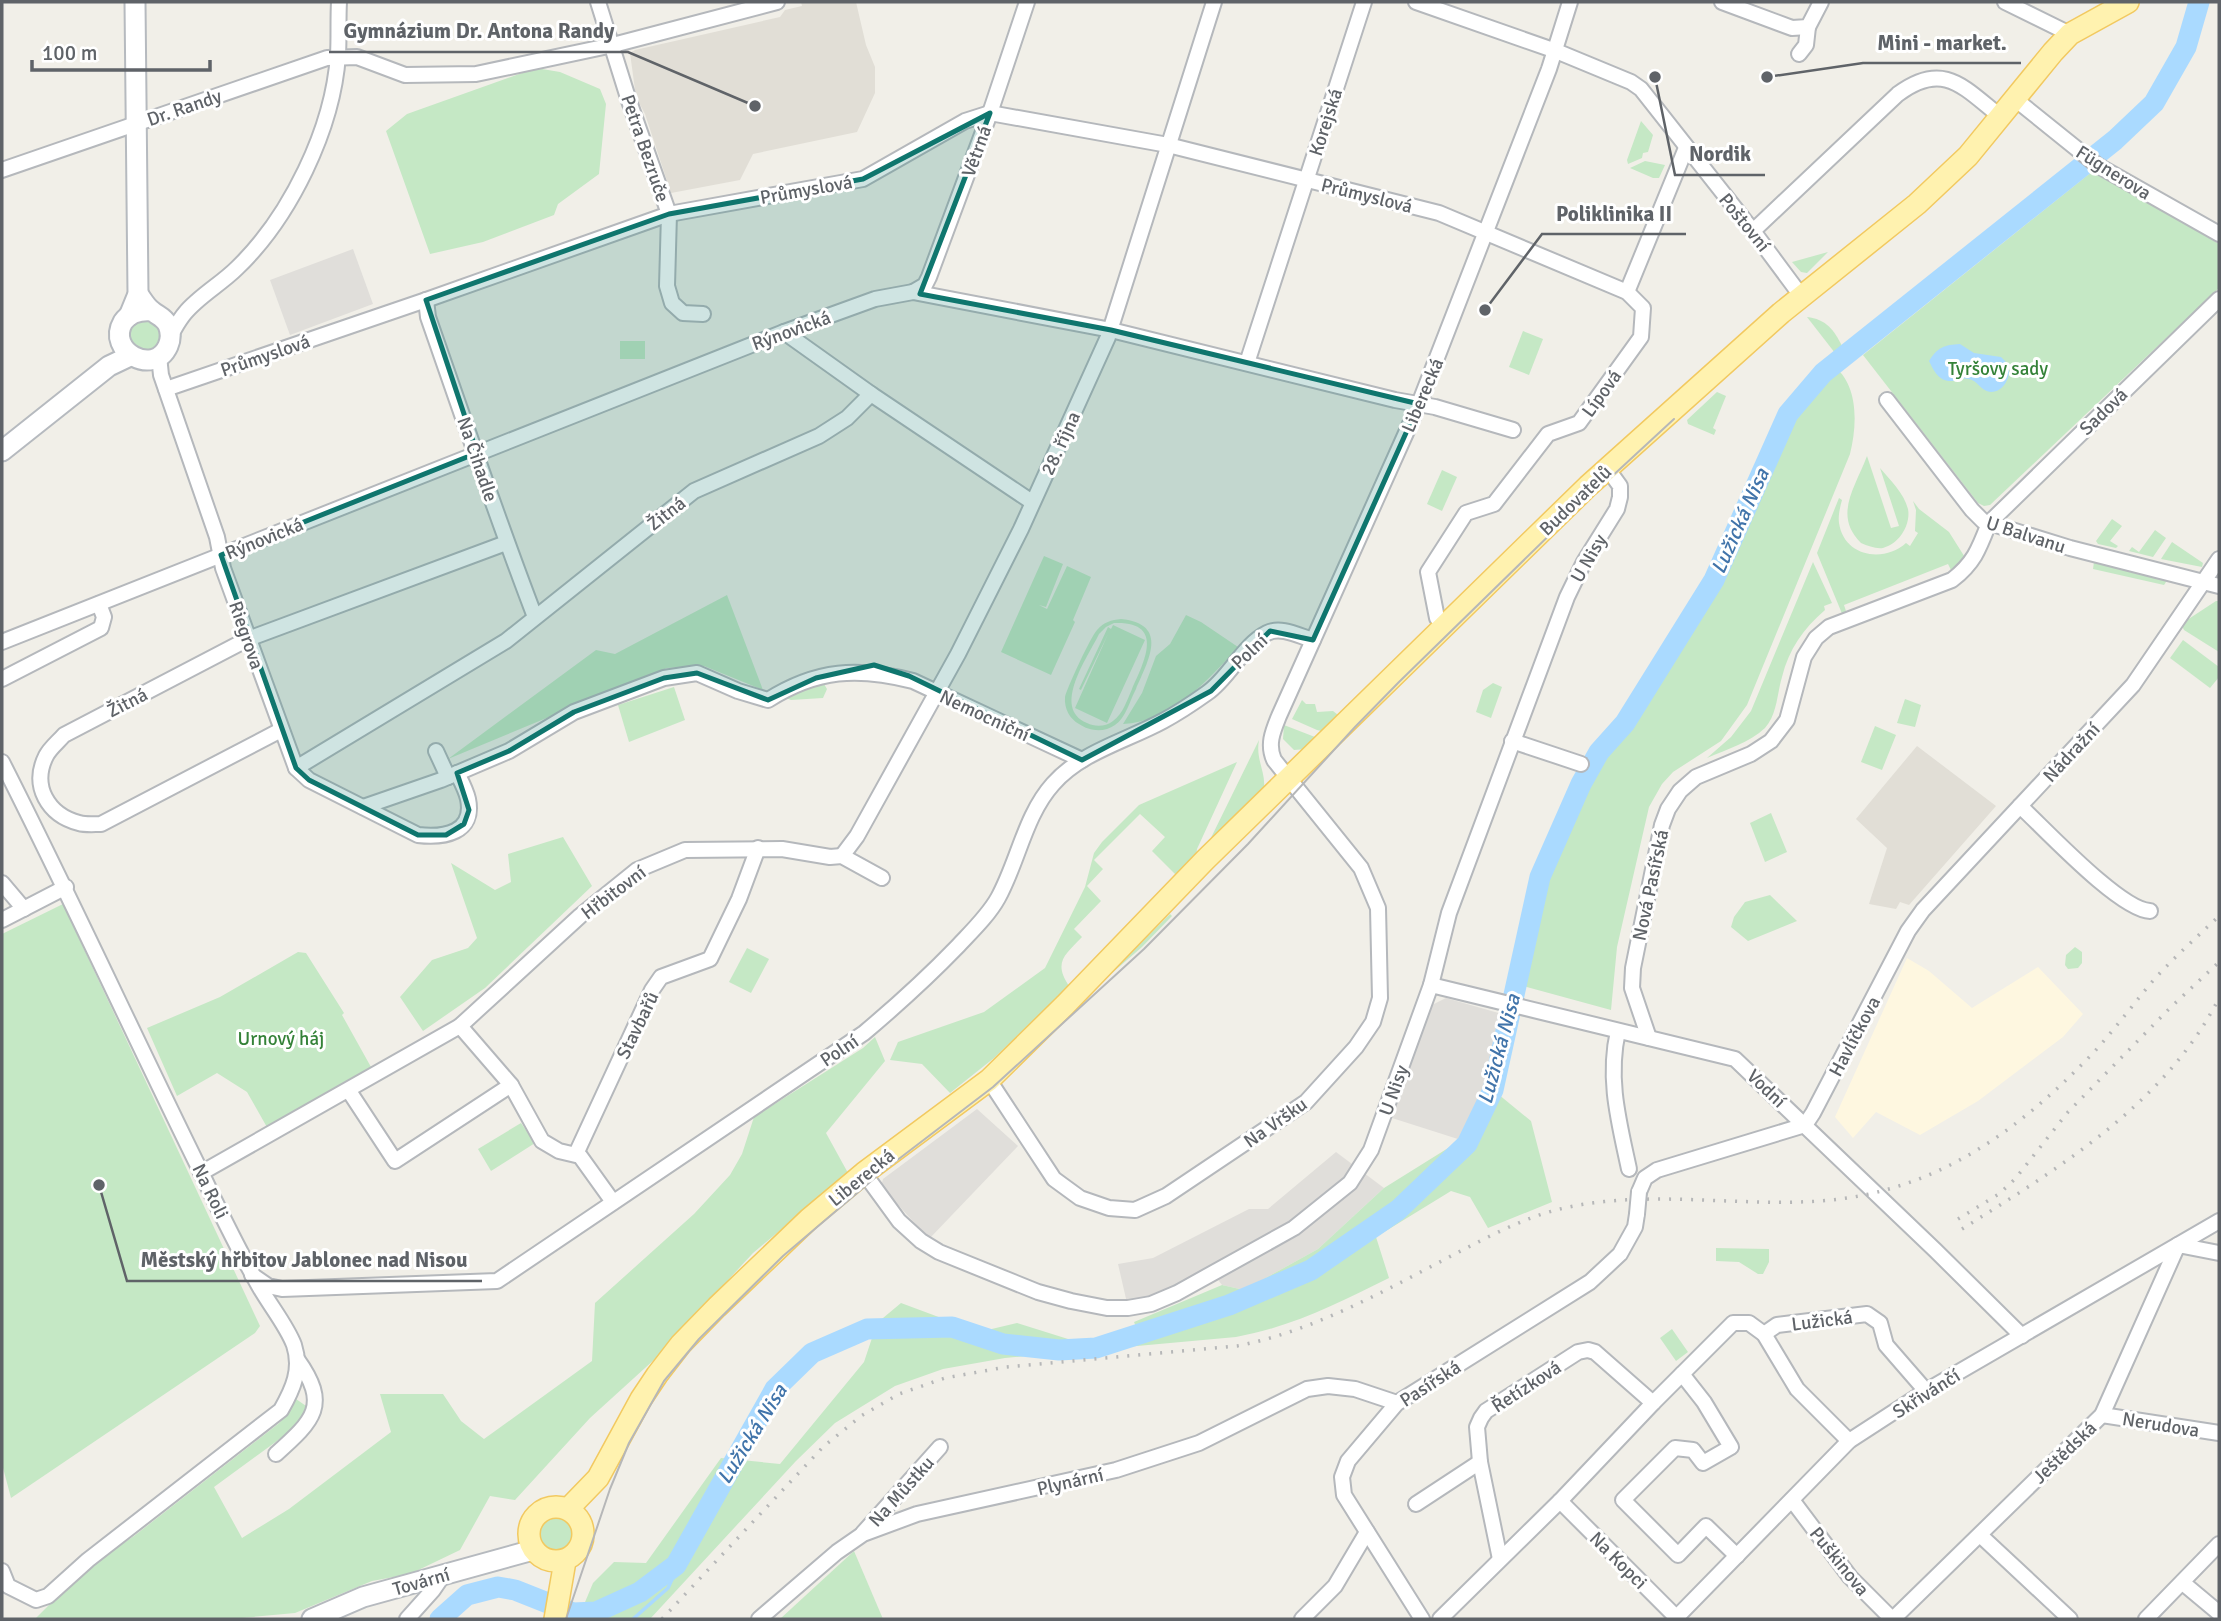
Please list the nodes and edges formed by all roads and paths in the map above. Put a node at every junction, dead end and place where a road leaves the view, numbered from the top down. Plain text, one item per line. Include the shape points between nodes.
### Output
1 (135, 2) edge
2 (338, 2) edge
3 (598, 2) edge
4 (777, 2) edge
5 (1027, 2) edge
6 (1214, 2) edge
7 (1364, 2) edge
8 (1416, 2) edge
9 (1570, 2) edge
10 (1722, 2) edge
11 (1821, 2) edge
12 (2005, 2) edge
13 (2128, 2) edge
14 (1808, 27) junction
15 (2070, 34) junction
16 (613, 45) junction
17 (1556, 51) junction
18 (1799, 54) dead end
19 (338, 57) junction
20 (2015, 99) junction
21 (990, 113) junction
22 (2001, 117) junction
23 (135, 124) junction
24 (1168, 145) junction
25 (1686, 148) junction
26 (2, 170) edge
27 (1306, 179) junction
28 (669, 214) junction
29 (1487, 231) junction
30 (1753, 231) junction
31 (2219, 234) edge
32 (913, 292) junction
33 (1627, 292) junction
34 (138, 294) junction
35 (1802, 297) junction
36 (2219, 299) edge
37 (426, 300) junction
38 (186, 312) junction
39 (156, 313) junction
40 (704, 314) dead end
41 (129, 316) junction
42 (1111, 330) junction
43 (784, 332) junction
44 (170, 336) junction
45 (147, 363) junction
46 (1247, 363) junction
47 (871, 394) junction
48 (1887, 400) dead end
49 (1419, 404) junction
50 (1513, 430) dead end
51 (2, 451) edge
52 (477, 453) junction
53 (1607, 468) junction
54 (1032, 502) junction
55 (1989, 523) junction
56 (506, 542) junction
57 (221, 555) junction
58 (2219, 559) edge
59 (2203, 582) junction
60 (2219, 586) edge
61 (99, 604) junction
62 (535, 617) junction
63 (1444, 626) junction
64 (248, 639) junction
65 (1313, 640) junction
66 (2, 642) edge
67 (865, 671) junction
68 (2, 679) edge
69 (913, 681) junction
70 (937, 693) junction
71 (281, 730) junction
72 (1513, 741) junction
73 (436, 751) dead end
74 (1082, 760) junction
75 (2, 762) edge
76 (1581, 764) dead end
77 (296, 768) junction
78 (452, 775) junction
79 (1290, 776) junction
80 (354, 788) dead end
81 (331, 791) junction
82 (2020, 806) junction
83 (363, 807) junction
84 (758, 848) junction
85 (842, 856) junction
86 (883, 878) dead end
87 (2, 883) edge
88 (65, 887) junction
89 (1166, 901) joint
90 (24, 909) junction
91 (2150, 911) dead end
92 (2, 920) edge
93 (1431, 985) junction
94 (460, 1026) junction
95 (1618, 1031) junction
96 (1649, 1038) junction
97 (989, 1080) junction
98 (511, 1085) junction
99 (349, 1091) junction
100 (1805, 1125) junction
101 (576, 1154) junction
102 (1629, 1169) dead end
103 (201, 1173) junction
104 (864, 1173) junction
105 (613, 1202) junction
106 (2219, 1221) edge
107 (2178, 1245) junction
108 (2219, 1253) edge
109 (252, 1275) junction
110 (1764, 1334) junction
111 (2022, 1336) junction
112 (297, 1359) junction
113 (1682, 1374) junction
114 (1926, 1391) junction
115 (1397, 1402) junction
116 (1653, 1402) junction
117 (2102, 1415) junction
118 (2219, 1433) edge
119 (1849, 1441) junction
120 (940, 1447) dead end
121 (276, 1454) dead end
122 (1480, 1462) junction
123 (1792, 1500) junction
124 (1560, 1501) junction
125 (1416, 1504) dead end
126 (574, 1514) junction
127 (1367, 1532) junction
128 (863, 1534) junction
129 (1980, 1535) junction
130 (2219, 1544) edge
131 (544, 1553) junction
132 (1737, 1556) junction
133 (1500, 1559) junction
134 (2, 1571) edge
135 (444, 1574) junction
136 (2183, 1583) junction
137 (2219, 1614) edge
138 (312, 1619) edge
139 (407, 1619) edge
140 (555, 1619) edge
141 (759, 1619) edge
142 (1302, 1619) edge
143 (1422, 1619) edge
144 (1440, 1619) edge
145 (1676, 1619) edge
146 (1892, 1619) edge
147 (2070, 1619) edge
148 (2146, 1619) edge

1 - 23 street
2 - 19 street
3 - 16 street, Petra Bezruče
4 - 16 street, Dr. Randy
5 - 21 street, Větrná
6 - 24 street, 28. října
7 - 27 street, Korejská
8 - 17 street, Poštovní
9 - 17 street, Liberecká
10 - 14 street via 1767,21
11 - 14 street
12 - 15 street
13 - 15 main road, Budovatelů
14 - 18 street via 1806,45
15 - 20 main road, Budovatelů
16 - 19 street, Dr. Randy via 476,74 445,76 405,75 357,57
16 - 28 street, Petra Bezruče
17 - 25 street, Poštovní via 1632,82
17 - 29 street, Liberecká
19 - 23 street, Dr. Randy
19 - 38 street via 317,143 289,201 237,269
20 - 22 main road, Budovatelů
20 - 31 street, Fügnerova via 2091,161
21 - 24 street, Průmyslová
21 - 28 street, Průmyslová via 965,121 863,179
21 - 32 street, Větrná via 929,277
22 - 30 street via 1952,81 1921,80 1898,94
22 - 35 main road, Budovatelů via 1917,204
23 - 26 street, Dr. Randy
23 - 34 street
24 - 27 street, Průmyslová
24 - 42 street, 28. října
25 - 30 street, Poštovní
25 - 33 street
27 - 29 street, Průmyslová via 1439,213
27 - 46 street, Korejská
28 - 37 street, Průmyslová
28 - 40 street, Petra Bezruče via 667,286 672,303 683,313
29 - 33 street
29 - 49 street, Liberecká
30 - 35 street, Poštovní
32 - 42 street, Rýnovická
32 - 43 street, Rýnovická via 875,299
33 - 63 street, Lípová via 1643,308 1642,337 1579,423 1548,434 1494,504 1466,513 1428,572 1437,618
34 - 39 street
34 - 41 street
35 - 53 main road, Budovatelů
36 - 55 street, Sadová
37 - 45 street, Průmyslová
37 - 52 street, Na Čihadle
38 - 39 street
38 - 44 street
39 - 41 street via 144,310
39 - 44 street via 165,320
41 - 45 street via 121,329
42 - 46 street, Rýnovická
42 - 54 street, 28. října
43 - 47 street
43 - 52 street, Rýnovická
44 - 45 street via 169,344
45 - 51 street via 108,366
45 - 57 street, Riegrova
46 - 49 street, Rýnovická
47 - 54 street
47 - 62 street, Žitná via 847,418 819,436 694,491
48 - 55 street, U Balvanu via 1978,518
49 - 50 street, Rýnovická
49 - 65 street, Liberecká
52 - 56 street, Na Čihadle
52 - 57 street, Rýnovická
53 - 63 main road, Budovatelů
53 - 72 street, U Nisy via 1620,486 1617,509 1567,597
54 - 70 street, 28. října
55 - 59 street, U Balvanu
55 - 96 street, Nová Pasířská via 1972,562 1952,580 1829,627 1816,638 1804,657 1787,720 1771,741 1696,778 1680,791 1662,825 1633,968 1632,988
56 - 62 street, Na Čihadle
56 - 64 street, Žitná
57 - 61 street, Rýnovická
57 - 64 street, Riegrova
58 - 59 street, Nádražní
59 - 60 street, U Balvanu
59 - 82 street, Nádražní via 2133,685
61 - 66 street, Rýnovická
61 - 68 street via 101,628
62 - 77 street, Žitná via 506,641
63 - 79 main road, Budovatelů
64 - 71 street, Riegrova
64 - 71 street, Žitná via 64,736 46,754 40,788 46,803 60,815 79,823 101,824
65 - 74 street, Polní via 1270,631 1211,691 1163,721
65 - 79 street, Liberecká via 1270,740 1274,760
67 - 69 street, Nemocniční
67 - 69 street via 889,682
67 - 78 street via 816,678 768,700 697,673 664,678 574,712 509,751
69 - 70 street, Nemocniční
70 - 74 street, Nemocniční
70 - 85 street, 28. října
71 - 77 street, Riegrova
72 - 76 street
72 - 93 street, U Nisy via 1449,913
73 - 78 street
74 - 105 street, Polní via 1052,785 1038,805 998,899 940,964 864,1033
75 - 88 street, Na Roli
77 - 81 street
78 - 83 street
78 - 83 street via 468,798 469,810 456,832 426,836
79 - 89 main road, Budovatelů
79 - 97 street, Na Vršku via 1361,868 1378,908 1380,998 1373,1022 1306,1102 1166,1196 1135,1210 1109,1208 1080,1198 1054,1178
80 - 81 street
81 - 83 street
82 - 91 street via 2121,899
82 - 100 street, Havlíčkova via 1923,910
84 - 85 street, Hřbitovní
84 - 94 street, Hřbitovní via 685,850 638,870 580,916
84 - 101 street, Stavbařů via 710,960 661,977 652,990
85 - 86 street, Hřbitovní
87 - 90 street
88 - 90 street
88 - 103 street, Na Roli
89 - 97 main road, Liberecká
90 - 92 street
93 - 95 street, Vodní
93 - 104 street, U Nisy via 1371,1150 1350,1183 1294,1228 1151,1304 1107,1308 1071,1301 939,1252 899,1222
94 - 98 street
94 - 99 street, Hřbitovní
95 - 96 street, Vodní
95 - 102 street via 1613,1089
96 - 100 street, Vodní via 1735,1059
97 - 104 main road, Liberecká
98 - 99 street via 395,1161
98 - 101 street via 542,1142
99 - 103 street, Hřbitovní
100 - 111 street, Vodní
100 - 115 street, Pasířská, bridge via 1657,1170 1645,1178 1635,1227 1619,1254 1590,1282
101 - 105 street
103 - 109 street, Na Roli
104 - 126 main road, Liberecká via 800,1228 681,1344 641,1399
105 - 109 street, Polní via 497,1281 282,1289
106 - 107 street, Skřivánčí
107 - 108 street
107 - 111 street, Skřivánčí
107 - 117 street, Ještědská
109 - 112 street, Na Roli via 293,1342
110 - 113 street, Lužická via 1749,1323 1733,1323
110 - 114 street, Lužická via 1777,1325 1867,1314 1880,1323 1886,1345
110 - 119 street, Lužická via 1797,1388
111 - 114 street, Skřivánčí
112 - 121 street, Na Roli via 309,1375 316,1401 308,1424
112 - 134 street via 291,1392 281,1410 48,1596 36,1600 8,1586
113 - 116 street
113 - 132 street via 1731,1447 1703,1463 1693,1450 1675,1448 1623,1500 1678,1555 1706,1526
114 - 119 street, Skřivánčí
115 - 127 street, Pasířská via 1348,1461 1342,1477 1344,1495
115 - 128 street, Plynární via 1355,1389 1307,1389 1199,1443 1086,1478 917,1514
116 - 122 street, Řetízková via 1595,1352 1578,1352 1486,1411 1477,1427
116 - 124 street
117 - 118 street, Nerudova
117 - 129 street, Ještědská
119 - 123 street, Skřivánčí
120 - 128 street, Na Můstku
122 - 125 street
122 - 133 street, Řetízková
123 - 132 street, Skřivánčí
123 - 146 street, Puškinova via 1850,1577
124 - 133 street
124 - 145 street, Na Kopci
126 - 131 main road, Liberecká via 584,1534 576,1553
126 - 131 main road, Liberecká via 552,1507 538,1514 530,1527
127 - 142 street via 1335,1586
127 - 143 street, Pasířská
128 - 141 street, Plynární
129 - 146 street, Ještědská
129 - 147 street
130 - 136 street
131 - 135 street, Tovární
131 - 140 main road, Liberecká via 560,1590
132 - 145 street, Skřivánčí
133 - 144 street
135 - 138 street, Tovární via 363,1597
135 - 139 street
136 - 137 street
136 - 148 street

